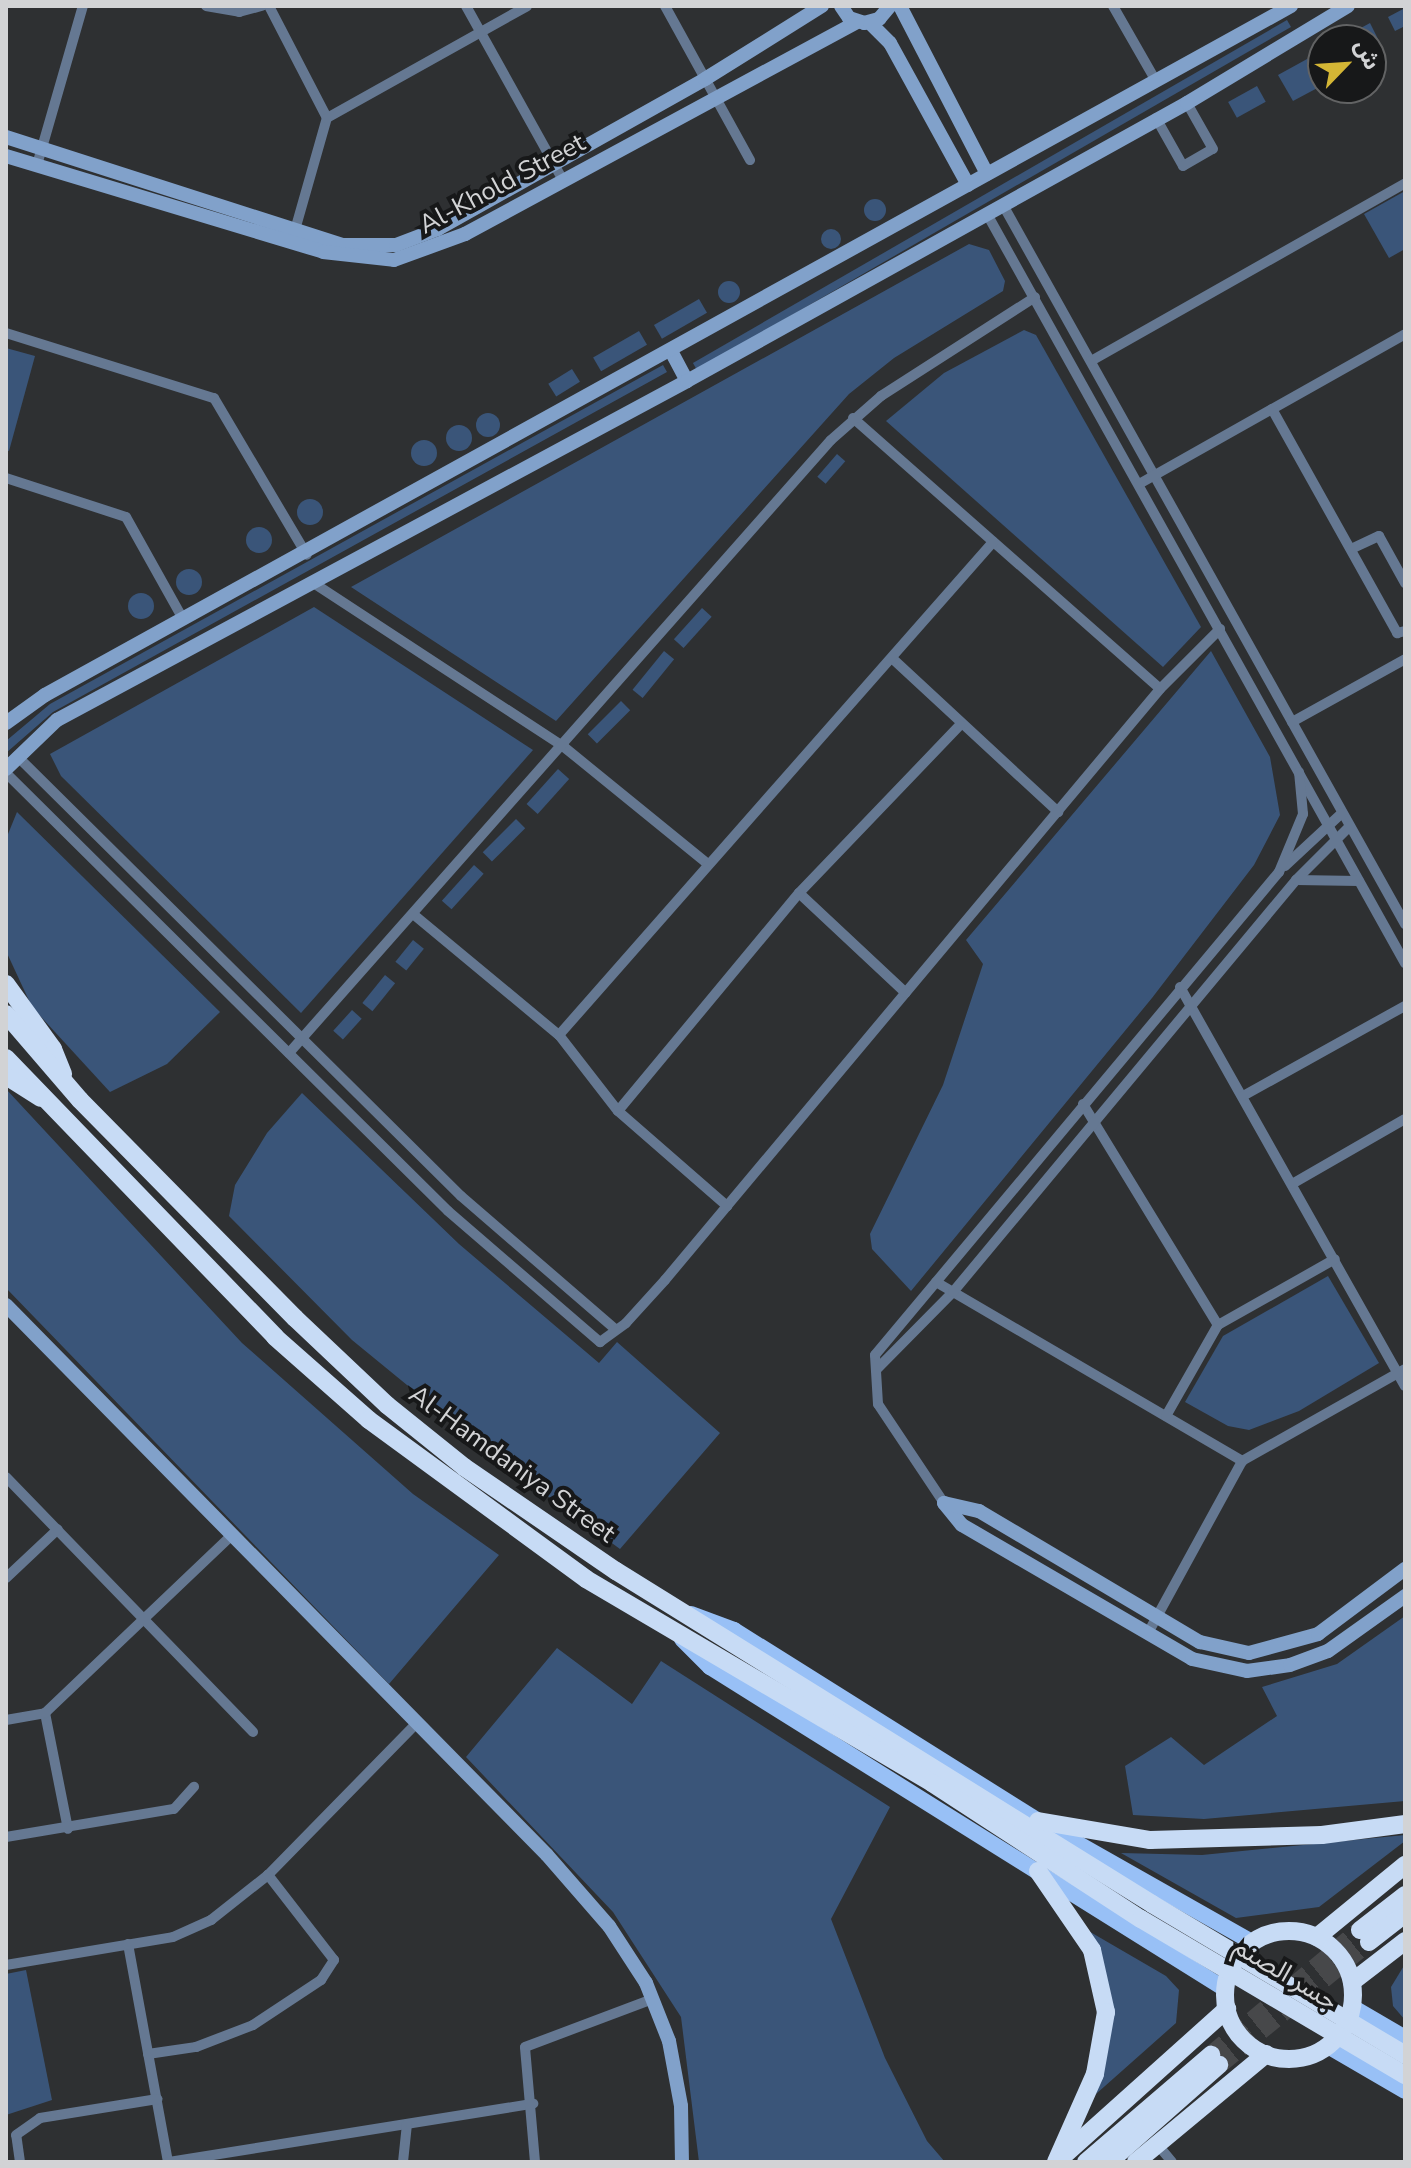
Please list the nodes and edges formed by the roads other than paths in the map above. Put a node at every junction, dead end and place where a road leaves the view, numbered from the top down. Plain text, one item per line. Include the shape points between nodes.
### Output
1 (83, 6) edge
2 (206, 6) edge
3 (262, 6) edge
4 (269, 6) edge
5 (466, 6) edge
6 (527, 6) edge
7 (665, 6) edge
8 (822, 6) edge
9 (841, 6) edge
10 (890, 6) edge
11 (900, 6) edge
12 (1113, 6) edge
13 (1292, 6) edge
14 (1348, 6) edge
15 (864, 22) junction
16 (1306, 29) junction
17 (481, 33) junction
18 (705, 79) junction
19 (1156, 81) junction
20 (715, 96) junction
21 (1187, 103) junction
22 (327, 118) junction
23 (1156, 118) junction
24 (6, 137) edge
25 (42, 148) junction
26 (6, 156) edge
27 (750, 160) dead end
28 (554, 163) junction
29 (37, 165) junction
30 (987, 174) junction
31 (563, 180) junction
32 (1405, 183) edge
33 (968, 185) junction
34 (1003, 205) junction
35 (987, 214) junction
36 (295, 230) junction
37 (1035, 297) junction
38 (6, 333) edge
39 (1405, 334) edge
40 (671, 351) junction
41 (1091, 361) junction
42 (687, 381) junction
43 (1272, 409) junction
44 (853, 418) junction
45 (1154, 475) junction
46 (6, 478) edge
47 (1139, 484) junction
48 (993, 542) junction
49 (1351, 549) junction
50 (307, 555) junction
51 (1405, 583) edge
52 (315, 584) junction
53 (183, 619) junction
54 (1220, 629) junction
55 (162, 631) junction
56 (1405, 631) edge
57 (173, 655) junction
58 (1405, 659) edge
59 (894, 660) junction
60 (1160, 689) junction
61 (1292, 722) junction
62 (6, 723) edge
63 (960, 725) junction
64 (564, 747) junction
65 (17, 756) junction
66 (6, 771) edge
67 (1299, 772) junction
68 (1058, 812) junction
69 (1342, 813) junction
70 (1325, 826) junction
71 (1350, 826) junction
72 (1334, 838) junction
73 (708, 864) junction
74 (1279, 872) junction
75 (1296, 880) junction
76 (1359, 881) junction
77 (799, 893) junction
78 (413, 914) junction
79 (1405, 924) edge
80 (1405, 963) edge
81 (6, 984) edge
82 (1180, 987) junction
83 (906, 993) junction
84 (1405, 1006) edge
85 (1192, 1007) junction
86 (6, 1014) edge
87 (559, 1035) junction
88 (302, 1039) junction
89 (289, 1053) junction
90 (6, 1058) edge
91 (6, 1076) edge
92 (69, 1088) junction
93 (1243, 1096) junction
94 (53, 1104) junction
95 (1083, 1104) junction
96 (618, 1111) junction
97 (1405, 1119) edge
98 (1097, 1120) junction
99 (1292, 1184) junction
100 (727, 1206) junction
101 (1335, 1259) junction
102 (936, 1282) junction
103 (953, 1292) junction
104 (6, 1305) edge
105 (1218, 1325) junction
106 (614, 1328) junction
107 (876, 1370) junction
108 (1401, 1370) edge
109 (1405, 1386) edge
110 (1166, 1416) junction
111 (1242, 1461) junction
112 (6, 1477) edge
113 (944, 1503) junction
114 (58, 1529) junction
115 (232, 1535) junction
116 (1405, 1569) edge
117 (6, 1578) edge
118 (1405, 1596) edge
119 (690, 1614) junction
120 (1158, 1617) junction
121 (147, 1619) junction
122 (676, 1631) junction
123 (1148, 1633) junction
124 (45, 1713) junction
125 (6, 1720) edge
126 (417, 1723) junction
127 (253, 1732) dead end
128 (194, 1787) dead end
129 (1038, 1821) junction
130 (1405, 1824) edge
131 (68, 1829) junction
132 (6, 1837) edge
133 (1405, 1865) edge
134 (1038, 1871) junction
135 (268, 1875) junction
136 (1405, 1895) edge
137 (1147, 1911) junction
138 (1405, 1914) edge
139 (1317, 1937) junction
140 (1405, 1941) edge
141 (1252, 1942) junction
142 (128, 1944) junction
143 (6, 1965) edge
144 (1352, 1982) junction
145 (1225, 1989) junction
146 (653, 1999) junction
147 (1352, 2007) junction
148 (1227, 2009) junction
149 (1405, 2038) edge
150 (1328, 2046) junction
151 (148, 2054) junction
152 (1266, 2054) junction
153 (1405, 2055) edge
154 (1405, 2075) edge
155 (1405, 2091) edge
156 (157, 2099) junction
157 (533, 2104) junction
158 (407, 2124) junction
159 (1157, 2144) junction
160 (20, 2162) edge
161 (169, 2162) edge
162 (403, 2162) edge
163 (535, 2162) edge
164 (682, 2162) edge
165 (1056, 2162) edge
166 (1086, 2162) edge
167 (1109, 2162) edge
168 (1136, 2162) edge
169 (1172, 2162) edge

1 - 25 street
2 - 3 street via 239,12
4 - 22 street
5 - 17 street
6 - 17 street
7 - 18 street
8 - 18 street
9 - 15 street
10 - 15 street, Al-Khold Street
11 - 30 street
12 - 19 street
13 - 16 street
13 - 19 street
14 - 16 street
15 - 20 street, Al-Khold Street
15 - 33 street via 890,43
16 - 21 street
17 - 22 street
17 - 28 street
18 - 20 street
18 - 28 street
19 - 30 street
20 - 27 street
20 - 31 street, Al-Khold Street
21 - 23 street
21 - 23 street via 1213,149 1183,166
22 - 36 street
23 - 34 street
24 - 25 street
25 - 29 street
25 - 36 street
26 - 29 street, Al-Khold Street
28 - 31 street
28 - 36 street via 438,229 396,245 357,247
29 - 31 street, Al-Khold Street via 323,252 370,260 394,260 442,245
30 - 33 street
32 - 41 street
33 - 40 street
34 - 35 street
34 - 41 street
35 - 37 street
35 - 42 street
37 - 44 street
37 - 47 street
38 - 50 street via 214,398
39 - 43 street
40 - 42 street
40 - 50 street
41 - 45 street
42 - 52 street
43 - 45 street
43 - 49 street
44 - 48 street
44 - 64 street
45 - 47 street
45 - 61 street
46 - 53 street via 126,517
47 - 54 street
48 - 59 street
48 - 60 street
49 - 51 street via 1379,536
49 - 56 street via 1397,633
50 - 53 street
52 - 57 street
52 - 64 street
53 - 55 street
54 - 60 street
54 - 67 street
55 - 57 street
55 - 62 street via 45,695
57 - 65 street via 57,720
58 - 61 street
59 - 63 street
59 - 73 street
60 - 68 street
61 - 69 street
63 - 68 street
63 - 77 street
64 - 73 street
64 - 78 street
65 - 66 street
65 - 88 street
66 - 89 street
67 - 70 street
67 - 74 street via 1303,814
68 - 83 street
69 - 70 street
69 - 71 street
70 - 72 street
70 - 74 street
71 - 72 street
71 - 79 street
72 - 75 street
72 - 76 street
73 - 87 street
74 - 82 street
75 - 76 street
75 - 85 street
76 - 80 street
77 - 83 street
77 - 96 street
78 - 87 street
78 - 88 street
81 - 92 highway via 53,1049
82 - 85 street
82 - 95 street
83 - 100 street
84 - 93 street
85 - 93 street
85 - 98 street
86 - 92 highway, Al-Hamdaniya Street
87 - 96 street
88 - 89 street
88 - 106 street via 461,1196
89 - 106 street via 448,1211 600,1342
90 - 94 highway, Al-Hamdaniya Street
91 - 94 highway
92 - 119 highway, Al-Hamdaniya Street via 172,1197 387,1405 529,1516
93 - 99 street
94 - 122 highway, Al-Hamdaniya Street via 275,1337 369,1420 541,1548
95 - 98 street
95 - 102 street
96 - 100 street
97 - 99 street
98 - 103 street
98 - 105 street
99 - 101 street
100 - 106 street via 626,1323
101 - 105 street
101 - 108 street
102 - 103 street
102 - 107 street via 875,1355
103 - 107 street
103 - 110 street
104 - 115 street
105 - 110 street
107 - 113 street via 878,1404
108 - 109 street
108 - 111 street
110 - 111 street
111 - 120 street
112 - 114 street
113 - 120 street via 979,1511
113 - 123 street via 962,1525
114 - 117 street
114 - 121 street
115 - 121 street
115 - 126 street
116 - 120 street via 1318,1634 1282,1648 1249,1653 1200,1642
118 - 123 street via 1328,1651 1290,1665 1247,1671 1192,1659
119 - 129 main road via 734,1630
119 - 137 highway, Al-Hamdaniya Street
120 - 123 street
121 - 124 street
121 - 127 street
122 - 134 main road via 710,1667
122 - 137 highway, Al-Hamdaniya Street
124 - 125 street
124 - 131 street
126 - 135 street
126 - 146 street via 609,1926
128 - 131 street via 174,1809
129 - 130 highway via 1150,1840 1322,1835
129 - 141 main road
131 - 132 street
133 - 139 highway
134 - 145 main road
134 - 165 highway via 1092,1950 1106,2012 1095,2074
135 - 142 street via 211,1920 173,1937
135 - 151 street via 334,1960 321,1980 253,2025 196,2047
136 - 138 highway via 1364,1936
137 - 153 highway, جسر الصنم, bridge
137 - 154 highway, جسر الصنم, bridge
139 - 141 highway via 1284,1931
139 - 144 highway via 1340,1956
140 - 144 highway
141 - 145 highway via 1229,1971
142 - 143 street
142 - 151 street
144 - 147 highway
145 - 148 highway
146 - 157 street via 525,2047
146 - 164 street via 669,2041 681,2106
147 - 149 main road
147 - 150 highway
148 - 152 highway via 1245,2041
148 - 165 highway
150 - 152 highway via 1303,2057
150 - 155 main road
151 - 156 street
152 - 159 highway
156 - 160 street via 40,2118 16,2135
156 - 161 street
157 - 158 street
157 - 163 street
158 - 161 street
158 - 162 street
159 - 168 highway
159 - 169 street
166 - 167 highway via 1215,2060

